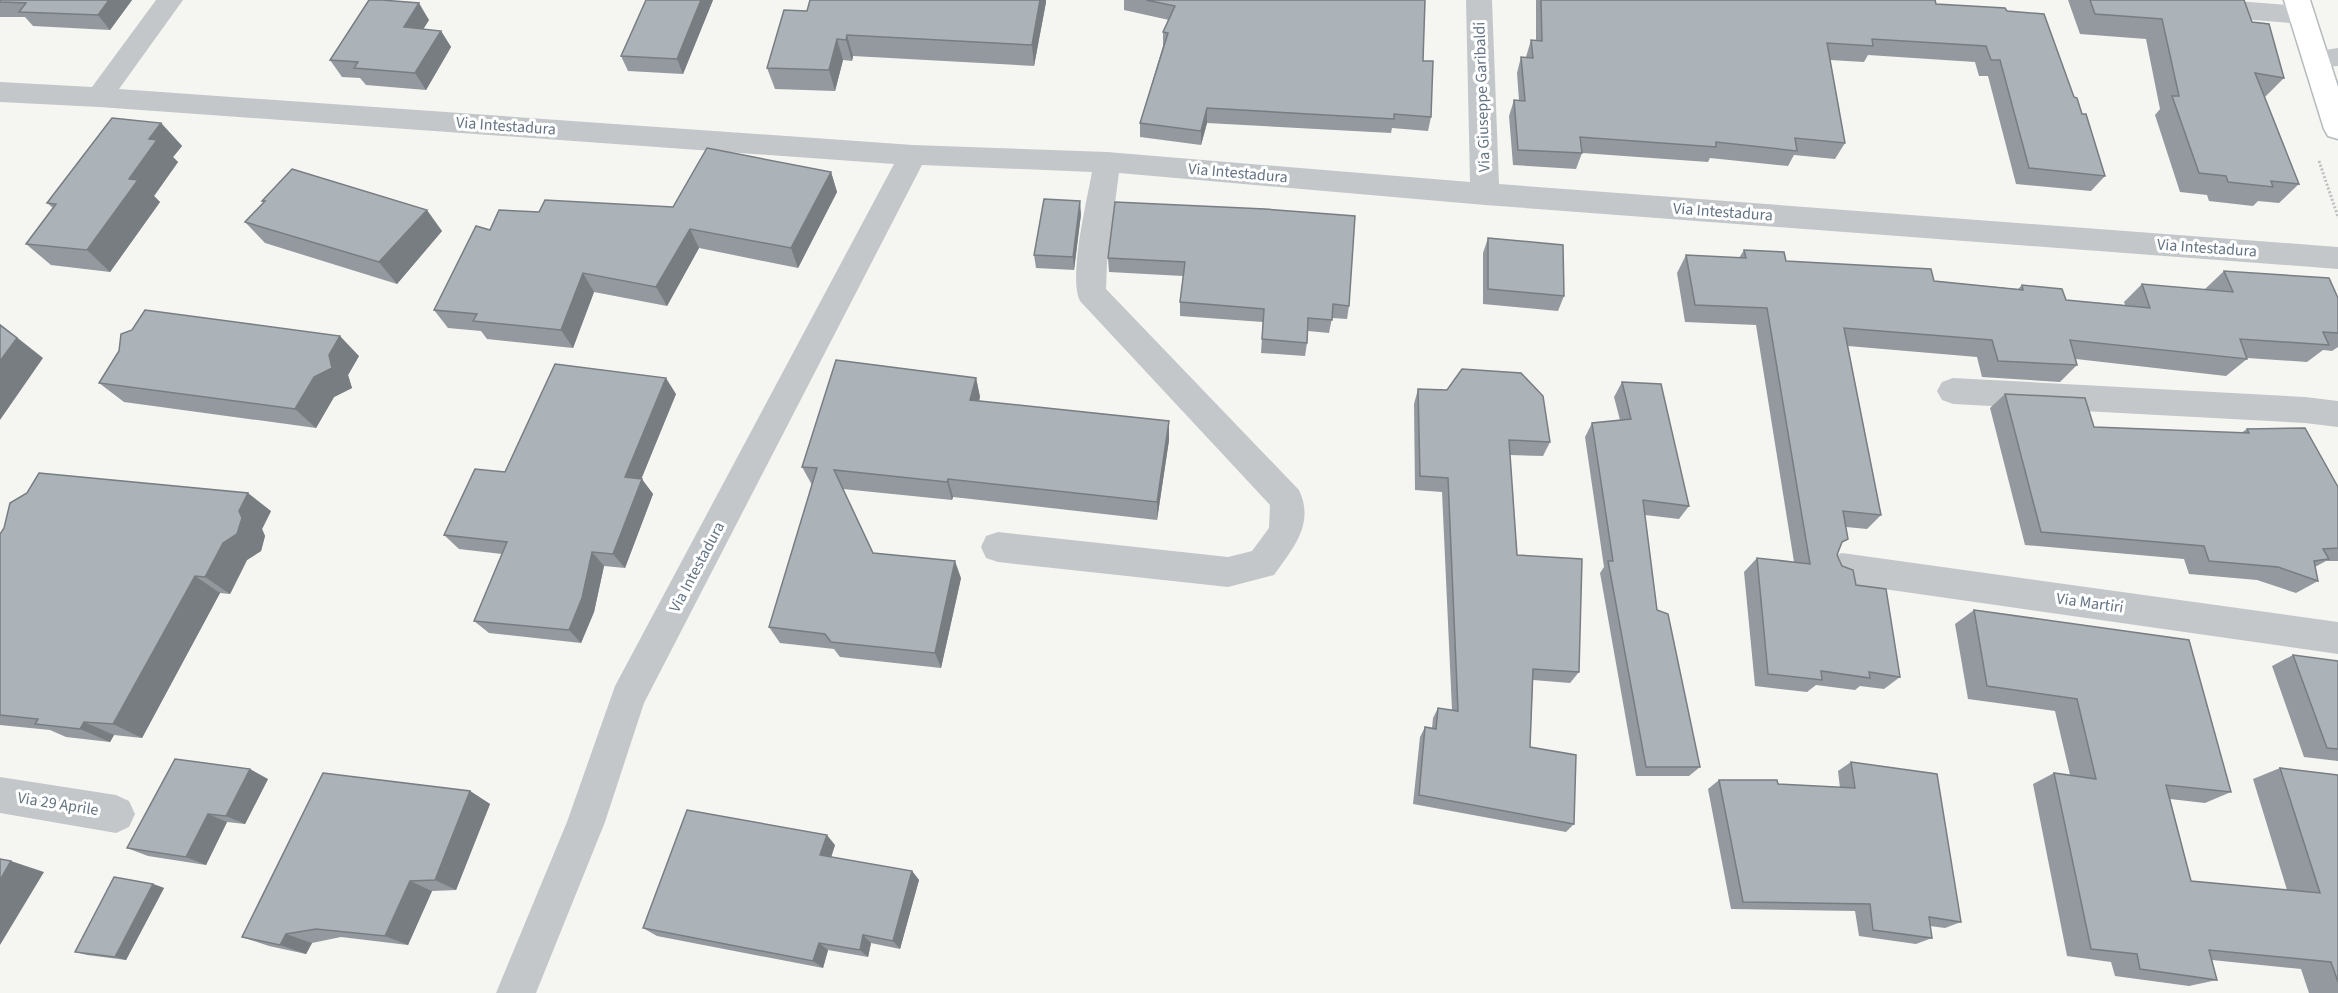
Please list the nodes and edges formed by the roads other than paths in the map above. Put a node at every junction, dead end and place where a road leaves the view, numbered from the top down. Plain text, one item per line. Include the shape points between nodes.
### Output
1 (170, 0) edge
2 (1479, 0) edge
3 (2177, 5) edge
4 (2300, 7) edge
5 (2327, 58) edge
6 (0, 92) edge
7 (99, 97) junction
8 (2338, 129) edge
9 (913, 155) junction
10 (1107, 162) junction
11 (1485, 194) junction
12 (2338, 258) edge
13 (1953, 391) dead end
14 (2338, 414) edge
15 (998, 548) dead end
16 (1842, 568) edge
17 (2338, 638) edge
18 (0, 795) edge
19 (116, 814) dead end
20 (516, 993) edge

1 - 7 street
2 - 11 street, Via Giuseppe Garibaldi
3 - 4 street
4 - 5 street
5 - 8 street
6 - 7 street, Via Intestadura
7 - 9 street, Via Intestadura
9 - 10 street, Via Intestadura
9 - 20 street, Via Intestadura via 628,698 586,822
10 - 11 street, Via Intestadura
10 - 15 street via 1091,293 1287,500 1286,532 1262,564 1228,572
11 - 12 street, Via Intestadura
13 - 14 street
16 - 17 street, Via Martiri
18 - 19 street, Via 29 Aprile

